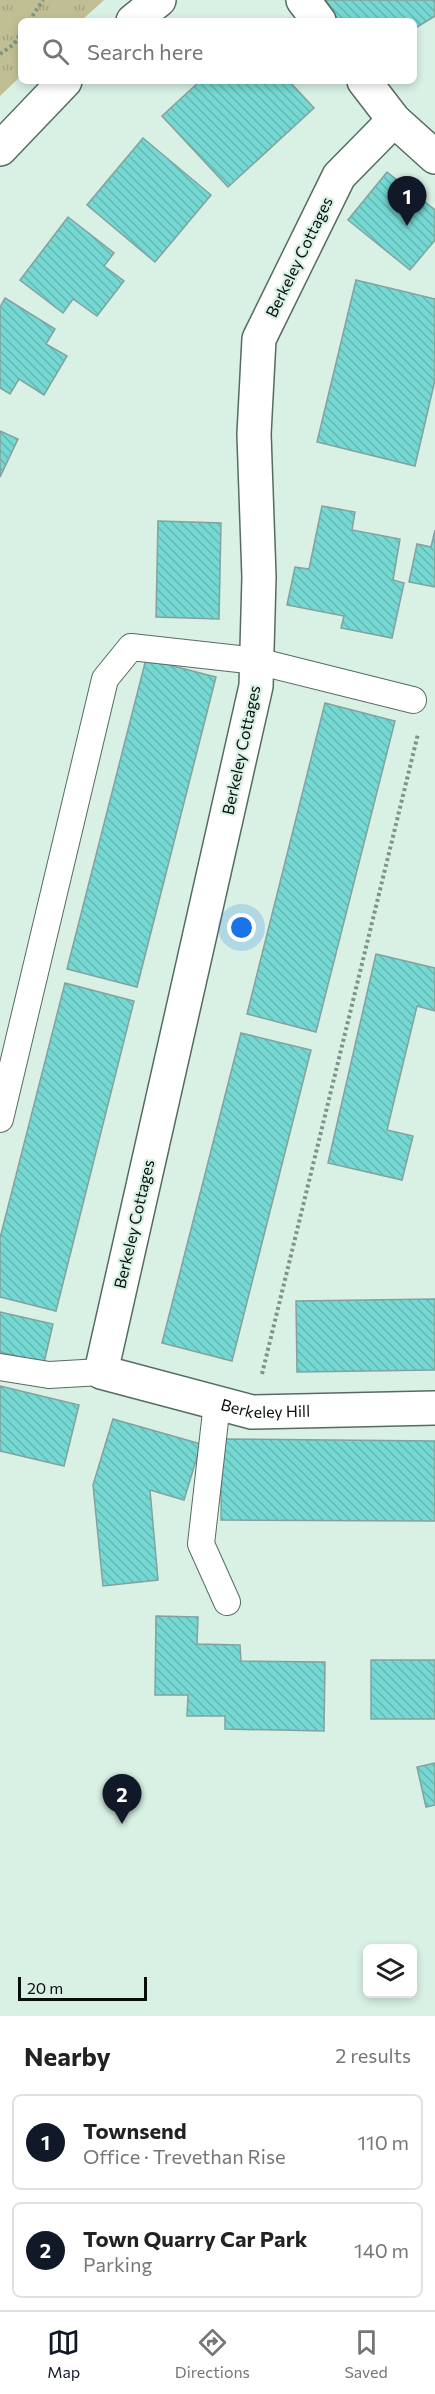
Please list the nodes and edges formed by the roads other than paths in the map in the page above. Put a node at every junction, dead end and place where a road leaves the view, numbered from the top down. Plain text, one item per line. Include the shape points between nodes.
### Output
1 (159, 0) edge
2 (303, 0) edge
3 (137, 18) edge
4 (317, 18) edge
5 (61, 84) edge
6 (366, 84) edge
7 (394, 120) junction
8 (0, 149) edge
9 (435, 157) edge
10 (257, 661) junction
11 (413, 700) road end
12 (0, 1119) edge
13 (0, 1367) edge
14 (101, 1372) junction
15 (217, 1402) junction
16 (435, 1408) edge
17 (227, 1602) dead end

1 - 3 street
2 - 4 street
5 - 8 street
6 - 7 street
7 - 9 street
7 - 10 street, Berkeley Cottages via 339,176 259,339 254,434 259,577
10 - 11 lane
10 - 12 lane via 130,647 105,679
10 - 14 street, Berkeley Cottages via 256,686
13 - 14 lane via 49,1375
14 - 15 street, Berkeley Hill
15 - 16 street, Berkeley Hill via 252,1412
15 - 17 lane via 201,1544

